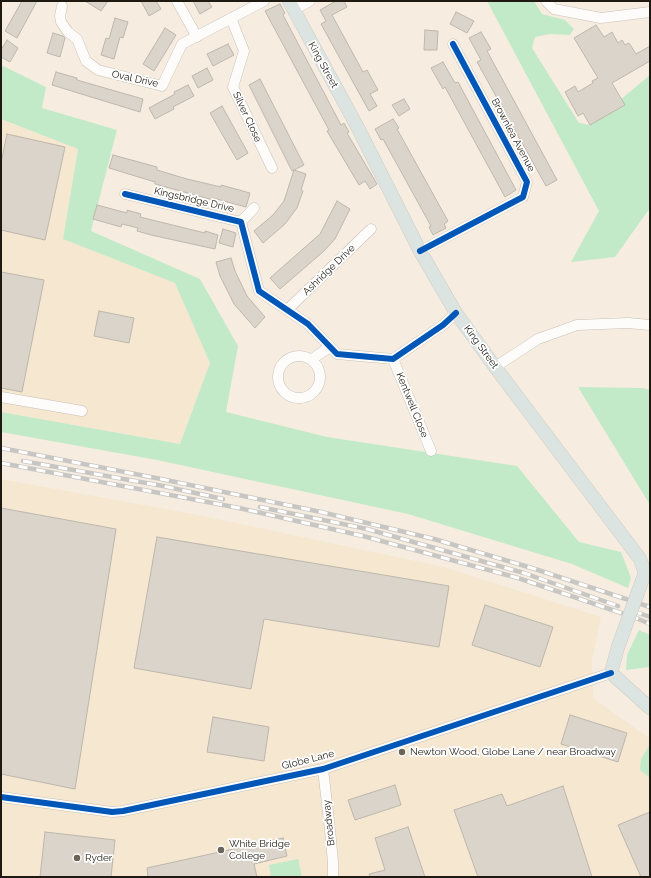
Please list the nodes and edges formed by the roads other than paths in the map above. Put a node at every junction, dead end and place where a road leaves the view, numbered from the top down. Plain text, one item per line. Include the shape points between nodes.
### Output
1 (177, 1) edge
2 (264, 1) edge
3 (310, 1) edge
4 (546, 1) edge
5 (291, 5) edge
6 (62, 6) dead end
7 (650, 12) edge
8 (231, 18) junction
9 (197, 36) junction
10 (453, 44) dead end
11 (272, 168) dead end
12 (125, 194) dead end
13 (254, 208) dead end
14 (241, 222) junction
15 (371, 229) dead end
16 (420, 251) junction
17 (287, 310) junction
18 (456, 313) junction
19 (650, 323) edge
20 (330, 348) junction
21 (312, 359) junction
22 (393, 359) junction
23 (495, 368) junction
24 (1, 396) edge
25 (82, 411) dead end
26 (431, 451) dead end
27 (648, 573) edge
28 (610, 673) junction
29 (650, 708) edge
30 (323, 769) junction
31 (1, 797) edge
32 (333, 877) edge

1 - 9 street
2 - 8 street, Oval Drive
3 - 5 street
4 - 7 street via 554,9 600,18
5 - 16 main road, King Street via 358,128
6 - 9 street, Oval Drive via 61,22 77,39 86,61 98,70 134,80 162,86 182,44
8 - 9 street, Oval Drive
8 - 11 street, Silver Close via 244,51 233,87
10 - 16 street, Brownlea Avenue via 527,182 523,197
12 - 14 street, Kingsbridge Drive
13 - 14 street
14 - 17 street, Kingsbridge Drive via 259,291
15 - 17 street, Ashridge Drive
16 - 18 main road, King Street
17 - 20 street, Kingsbridge Drive via 308,324
18 - 22 street via 443,325
18 - 23 main road, King Street
19 - 23 street via 577,325 538,339
20 - 21 street
20 - 22 street, Kingsbridge Drive via 336,354
21 - 21 street via 320,376 316,390 298,398 290,397 283,392 277,375 284,361 297,355
22 - 26 street, Kentwell Close
23 - 27 main road, King Street
24 - 25 street
27 - 28 main road, King Street, bridge via 638,592
28 - 29 main road
28 - 30 street, Globe Lane
30 - 31 street, Globe Lane via 112,812
30 - 32 street, Broadway

